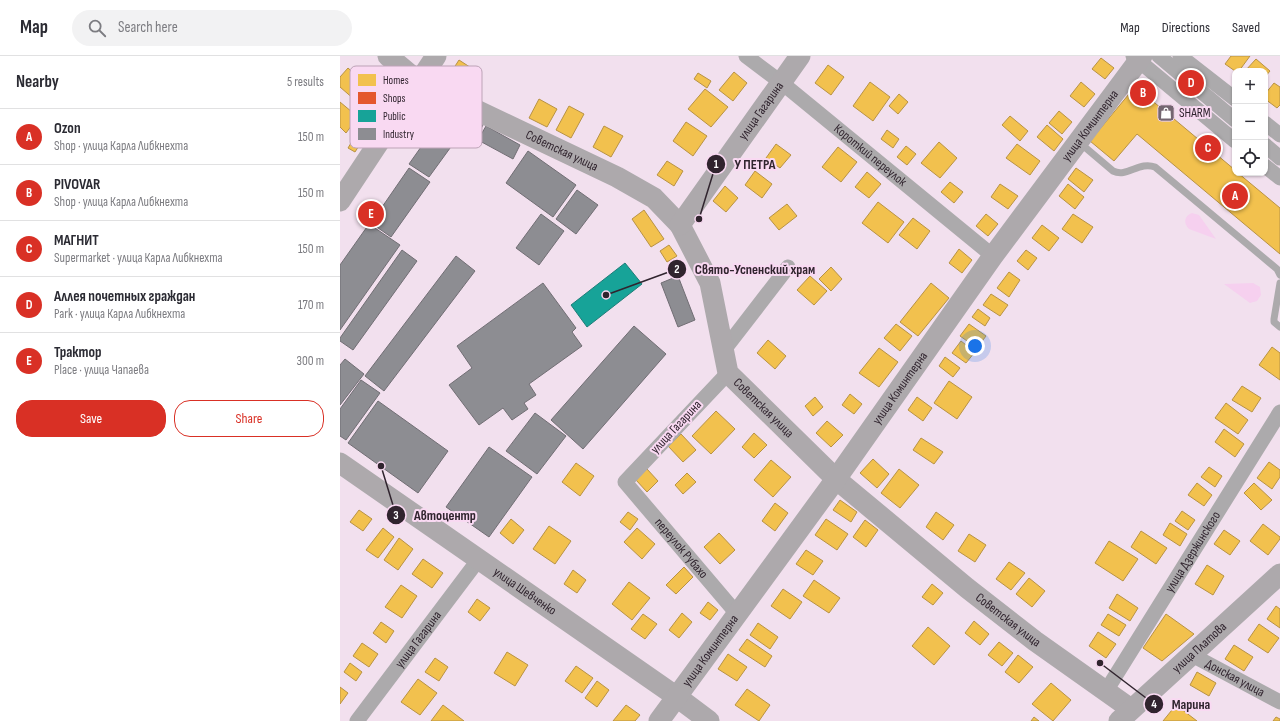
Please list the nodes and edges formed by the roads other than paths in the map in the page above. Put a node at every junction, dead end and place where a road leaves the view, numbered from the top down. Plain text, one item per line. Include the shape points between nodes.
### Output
1 (388, 56) edge
2 (436, 56) edge
3 (746, 56) edge
4 (800, 56) edge
5 (1159, 56) edge
6 (1180, 56) edge
7 (1138, 58) edge
8 (400, 66) edge
9 (429, 66) edge
10 (782, 83) junction
11 (1232, 97) edge
12 (482, 113) edge
13 (1232, 117) edge
14 (1268, 126) edge
15 (1280, 136) edge
16 (1234, 140) edge
17 (1078, 142) junction
18 (375, 148) edge
19 (1268, 148) edge
20 (1280, 158) edge
21 (1268, 168) edge
22 (1280, 178) edge
23 (340, 201) edge
24 (680, 225) junction
25 (993, 256) junction
26 (788, 267) dead end
27 (1280, 275) edge
28 (1280, 283) edge
29 (1280, 327) edge
30 (724, 350) junction
31 (728, 373) junction
32 (1280, 412) edge
33 (340, 463) edge
34 (836, 479) junction
35 (625, 482) joint
36 (479, 559) junction
37 (1280, 574) edge
38 (738, 615) junction
39 (1190, 654) junction
40 (1106, 692) junction
41 (677, 697) junction
42 (1280, 702) edge
43 (1125, 715) edge
44 (357, 721) edge
45 (659, 721) edge
46 (709, 721) edge

1 - 8 street, Советская улица
2 - 9 street
3 - 10 street, Короткий переулок
4 - 10 street, улица Гагарина
5 - 13 street
6 - 11 street
7 - 16 street
7 - 17 street, улица Коминтерна
10 - 24 street, улица Гагарина
10 - 25 street, Короткий переулок
12 - 24 street, Советская улица via 617,177 654,198
14 - 15 street
17 - 25 street, улица Коминтерна
17 - 27 lane via 1117,173 1145,165 1155,167 1277,269
18 - 23 street
19 - 20 street
21 - 22 street
24 - 30 street, Советская улица via 710,283
25 - 34 street, улица Коминтерна
26 - 30 street
28 - 29 lane via 1274,318 1274,322
30 - 31 street, Советская улица
31 - 34 street, Советская улица
31 - 35 street, улица Гагарина
32 - 40 street, улица Дзержинского
33 - 36 street, улица Шевченко
34 - 38 street, улица Коминтерна
34 - 40 street, Советская улица via 986,603
35 - 38 street, переулок Рубахо
36 - 41 street, улица Шевченко
36 - 44 street, улица Гагарина
37 - 39 street, улица Платова
38 - 41 street, улица Коминтерна
39 - 42 street, Донская улица
39 - 43 street, улица Платова
40 - 43 street, Советская улица
41 - 45 street, улица Коминтерна
41 - 46 street, улица Шевченко

